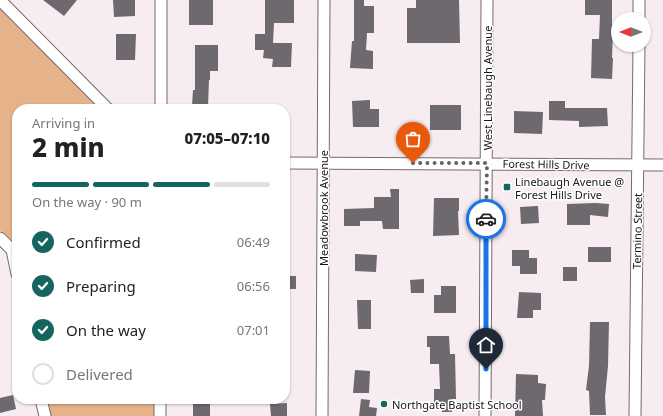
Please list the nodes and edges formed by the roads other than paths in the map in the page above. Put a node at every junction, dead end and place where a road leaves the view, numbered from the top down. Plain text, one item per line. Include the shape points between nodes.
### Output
1 (0, 0) edge
2 (161, 0) edge
3 (324, 0) edge
4 (488, 0) edge
5 (639, 0) edge
6 (639, 12) edge
7 (639, 52) edge
8 (103, 104) edge
9 (161, 104) edge
10 (290, 163) edge
11 (323, 163) junction
12 (487, 163) junction
13 (638, 165) junction
14 (663, 165) edge
15 (0, 238) edge
16 (12, 250) edge
17 (42, 404) edge
18 (160, 404) edge
19 (45, 416) edge
20 (160, 416) edge
21 (322, 416) edge
22 (485, 416) edge
23 (635, 416) edge

1 - 8 street
2 - 9 street
3 - 11 street, Meadowbrook Avenue
4 - 12 street, West Linebaugh Avenue
5 - 6 street
7 - 13 street, Termino Street
10 - 11 street, Forest Hills Drive
11 - 12 street, Forest Hills Drive
11 - 21 street, Meadowbrook Avenue
12 - 13 street, Forest Hills Drive
12 - 22 street, West Linebaugh Avenue
13 - 14 street, Forest Hills Drive
13 - 23 street, Termino Street
15 - 16 street
17 - 19 street
18 - 20 street

